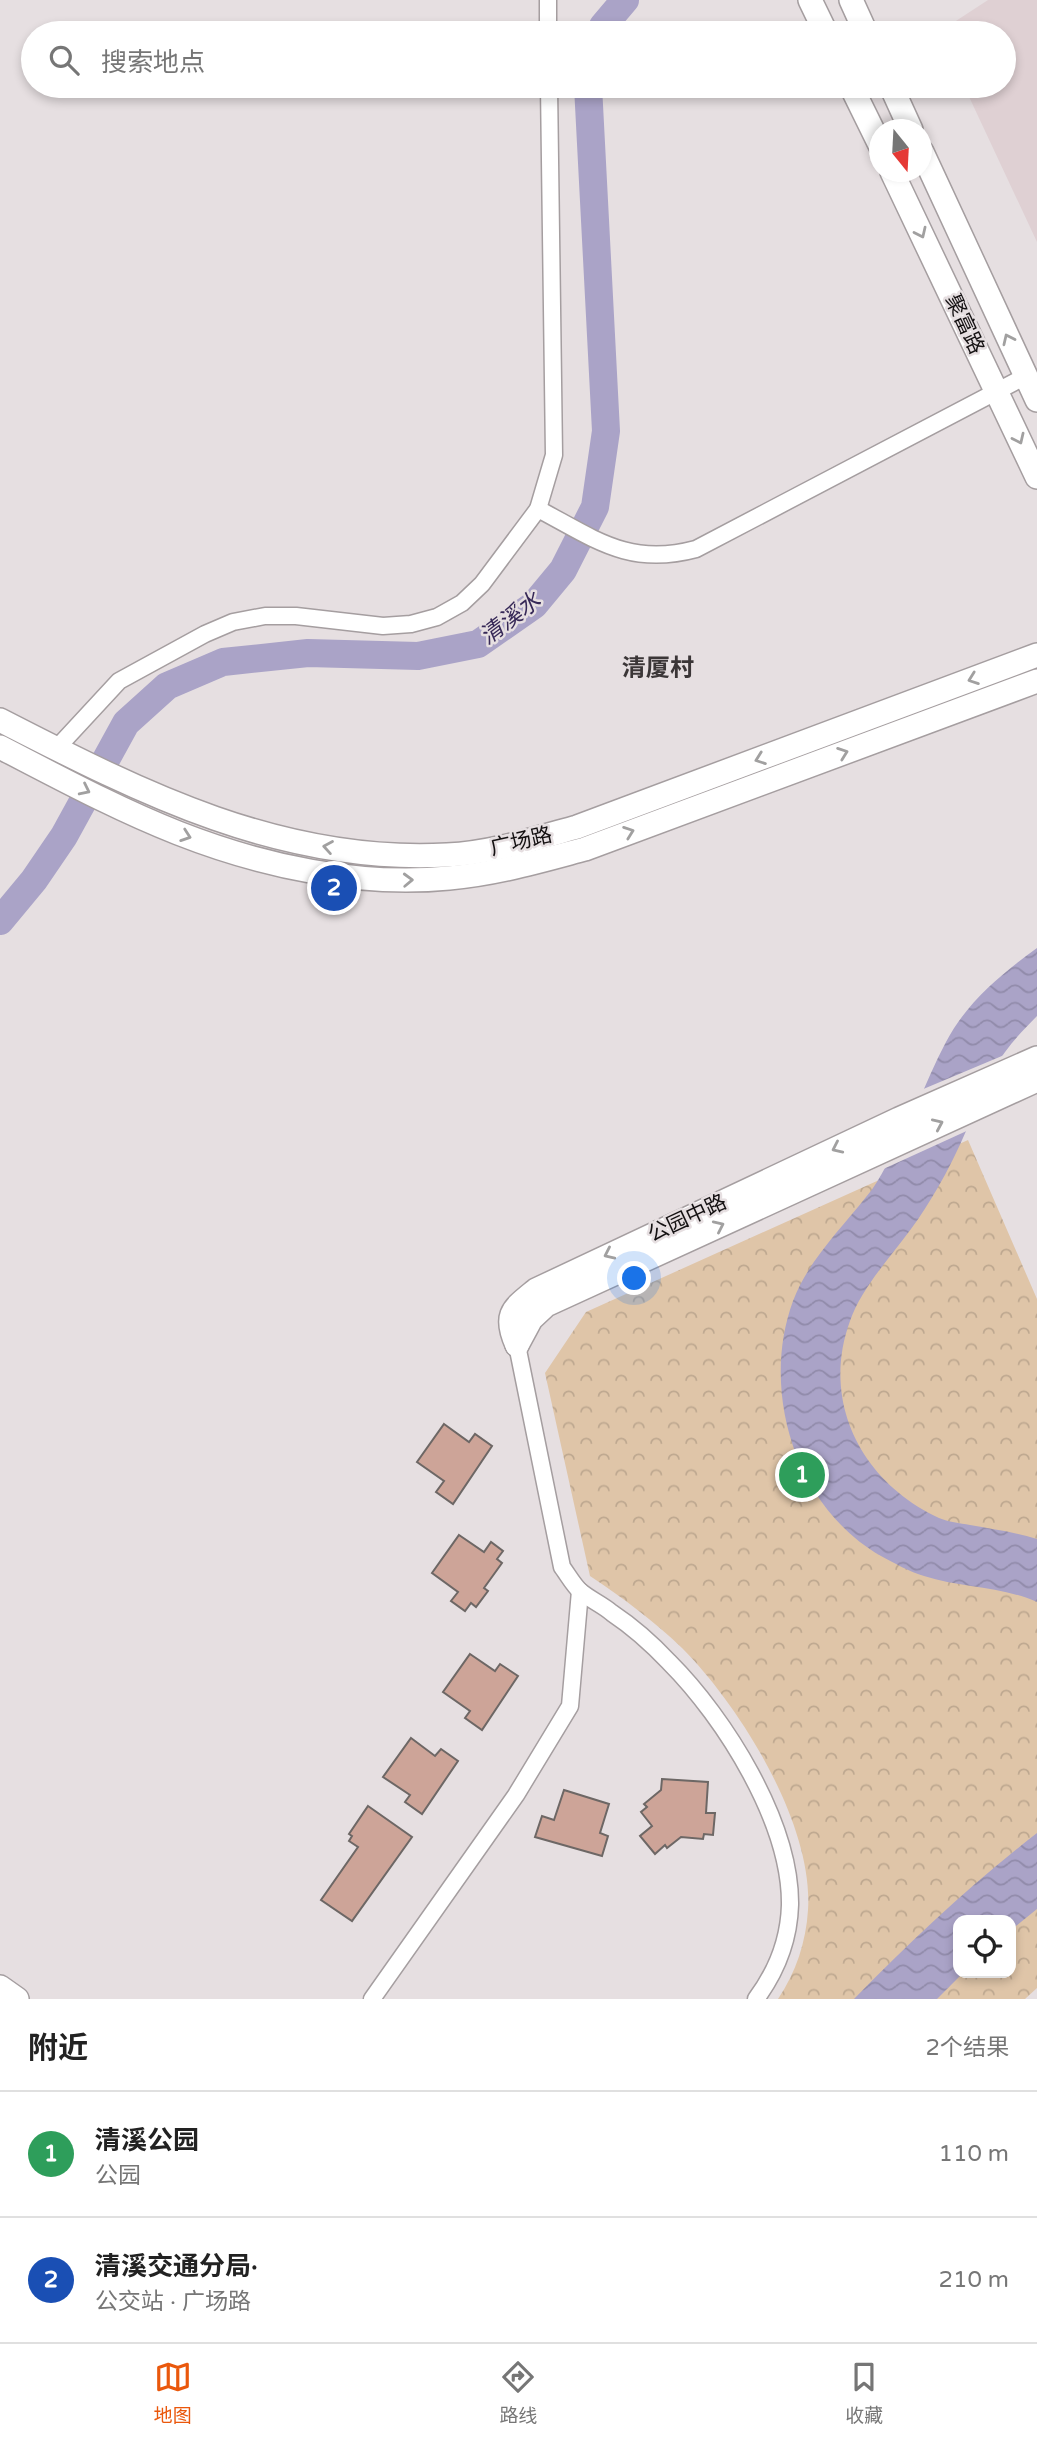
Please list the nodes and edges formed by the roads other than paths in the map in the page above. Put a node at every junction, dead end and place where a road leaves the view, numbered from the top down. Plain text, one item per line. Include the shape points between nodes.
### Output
1 (548, 0) edge
2 (810, 0) edge
3 (851, 0) edge
4 (548, 21) edge
5 (820, 21) edge
6 (861, 21) edge
7 (549, 98) edge
8 (857, 98) edge
9 (896, 98) edge
10 (906, 119) edge
11 (869, 123) edge
12 (932, 174) edge
13 (897, 182) edge
14 (1026, 376) junction
15 (996, 391) junction
16 (1037, 400) edge
17 (1037, 477) edge
18 (538, 509) junction
19 (1037, 655) edge
20 (1037, 681) edge
21 (0, 720) edge
22 (0, 747) edge
23 (58, 750) junction
24 (1037, 1058) edge
25 (1037, 1080) edge
26 (517, 1345) junction
27 (580, 1591) junction
28 (0, 1987) edge
29 (16, 1999) edge
30 (372, 1999) edge
31 (756, 1999) edge

1 - 4 street
2 - 5 street
3 - 6 street
7 - 18 street via 554,455
8 - 11 street
9 - 10 street
14 -> 12 street, 聚富路
13 -> 15 street, 聚富路
14 - 15 street
14 - 16 street, 聚富路
15 -> 17 street, 聚富路
15 - 18 street via 696,549 674,555 628,553
18 - 23 street via 482,584 438,617 383,626 296,616 233,622 119,681
19 -> 23 street, 广场路 via 577,827 507,847 460,854 396,855 265,836 190,811
22 -> 20 street, 广场路 via 178,833 261,859 328,874 394,880 449,878 585,849
21 - 23 street, 广场路
24 -> 26 street, 公园中路 via 536,1290 510,1315
26 -> 25 street, 公园中路 via 531,1319 546,1306
26 - 27 street, 公园中路 via 562,1567
27 - 30 street via 570,1706 516,1795
27 - 31 street via 642,1636 695,1690 739,1753 767,1810 784,1858 790,1907 781,1955
28 - 29 street

